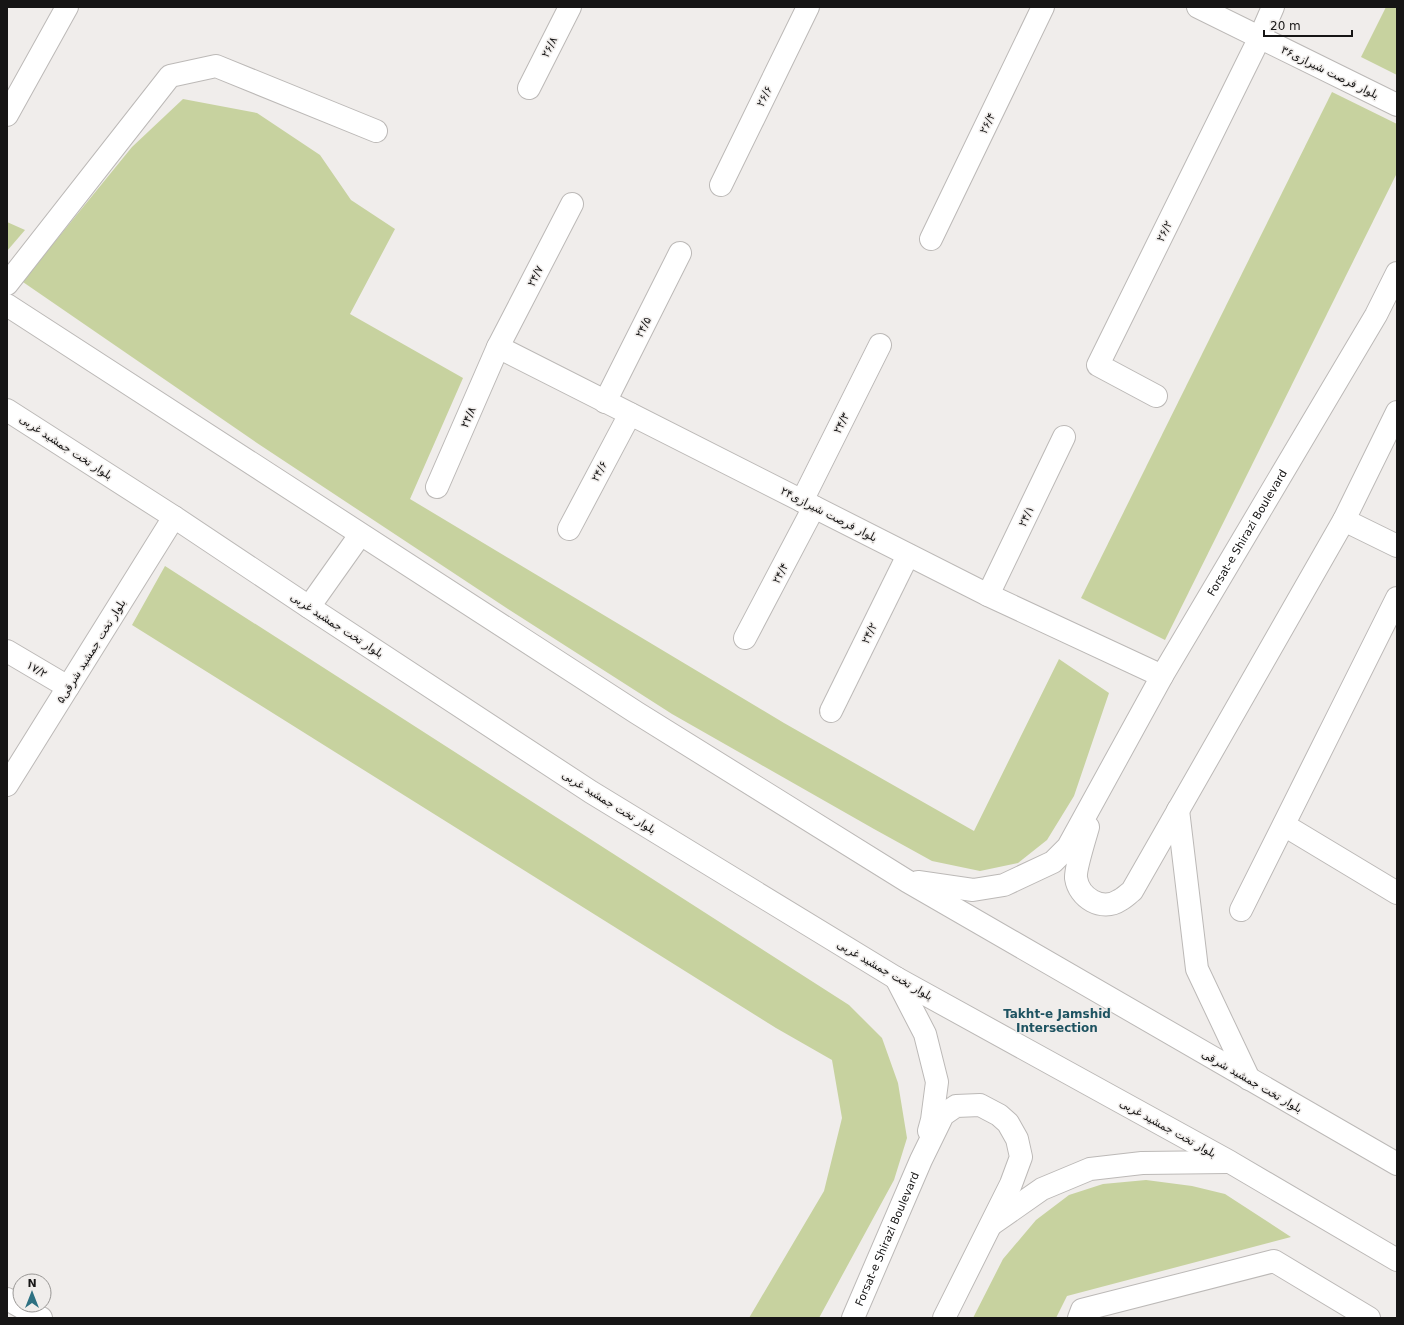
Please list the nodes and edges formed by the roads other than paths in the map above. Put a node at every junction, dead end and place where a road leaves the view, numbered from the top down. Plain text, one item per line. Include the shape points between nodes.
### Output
1 (67, 7) edge
2 (570, 7) edge
3 (808, 7) edge
4 (1043, 7) edge
5 (1198, 7) edge
6 (1273, 7) edge
7 (1260, 37) junction
8 (529, 88) dead end
9 (1397, 105) edge
10 (7, 115) edge
11 (376, 131) dead end
12 (720, 185) dead end
13 (572, 204) dead end
14 (932, 239) dead end
15 (680, 253) dead end
16 (1397, 273) edge
17 (7, 284) edge
18 (7, 305) edge
19 (880, 345) dead end
20 (498, 347) junction
21 (1156, 396) dead end
22 (606, 402) junction
23 (7, 410) edge
24 (1397, 412) edge
25 (630, 414) junction
26 (1064, 437) dead end
27 (437, 487) dead end
28 (808, 504) junction
29 (174, 517) junction
30 (1344, 520) junction
31 (569, 529) dead end
32 (360, 535) junction
33 (1397, 546) edge
34 (908, 555) junction
35 (988, 595) junction
36 (1397, 598) edge
37 (309, 607) junction
38 (745, 638) dead end
39 (7, 651) edge
40 (1162, 676) junction
41 (68, 687) junction
42 (831, 711) dead end
43 (7, 784) edge
44 (1096, 793) junction
45 (1178, 810) junction
46 (1284, 825) junction
47 (907, 881) junction
48 (1397, 893) edge
49 (1241, 910) dead end
50 (896, 978) junction
51 (1248, 1079) junction
52 (921, 1160) junction
53 (1230, 1162) junction
54 (1397, 1164) edge
55 (991, 1224) junction
56 (1397, 1260) edge
57 (7, 1300) edge
58 (42, 1318) edge
59 (853, 1318) edge
60 (944, 1318) edge
61 (1079, 1318) edge
62 (1369, 1318) edge

1 - 10 main road
2 - 8 main road, ۲۶/۸
3 - 12 main road, ۲۶/۶
4 - 14 main road, ۲۶/۴
5 - 7 main road, بلوار فرصت شیرازی۳۶
6 - 7 main road
7 - 9 main road, بلوار فرصت شیرازی۳۶
7 - 21 main road, ۲۶/۲ via 1098,365
11 - 17 main road via 216,66 170,76
13 - 20 main road, ۲۴/۷
15 - 22 main road, ۲۴/۵
16 - 40 main road, Forsat-e Shirazi Boulevard via 1376,315
18 - 32 main road
19 - 28 main road, ۲۴/۳
20 - 22 main road, بلوار فرصت شیرازی۲۴
20 - 27 main road, ۲۴/۸
22 - 25 main road, بلوار فرصت شیرازی۲۴
23 - 29 main road, بلوار تخت جمشید غربی
24 - 30 main road
25 - 28 main road, بلوار فرصت شیرازی۲۴
25 - 31 main road, ۲۴/۶
26 - 35 main road, ۲۴/۱
28 - 34 main road, بلوار فرصت شیرازی۲۴
28 - 38 main road, ۲۴/۴
29 - 37 main road, بلوار تخت جمشید غربی
29 - 41 main road, بلوار تخت جمشید شرقی۵
30 - 33 main road
30 - 45 main road
32 - 37 main road
32 - 47 main road via 637,713
34 - 35 main road, بلوار فرصت شیرازی۲۴
34 - 42 main road, ۲۴/۲
35 - 40 main road, بلوار فرصت شیرازی۲۴
36 - 46 main road
37 - 50 main road, بلوار تخت جمشید غربی via 591,792
39 - 41 main road, ۱۷/۲
40 - 44 main road, Forsat-e Shirazi Boulevard
41 - 43 main road, بلوار تخت جمشید شرقی۵
44 - 45 main road via 1076,877 1079,889 1089,900 1103,905 1119,901 1132,890
44 - 47 main road via 1068,847 1053,862 1034,872 1004,885 973,890
45 - 51 main road via 1197,969
46 - 48 main road
46 - 49 main road
47 - 51 main road, بلوار تخت جمشید شرقی
50 - 52 main road via 926,1034 937,1082 932,1120
50 - 53 main road, بلوار تخت جمشید غربی
51 - 54 main road, بلوار تخت جمشید شرقی
52 - 55 main road via 943,1115 956,1106 980,1105 1008,1123 1017,1139 1021,1157
52 - 59 main road, Forsat-e Shirazi Boulevard
53 - 55 main road via 1142,1163 1090,1169 1042,1189
53 - 56 main road
55 - 60 main road
57 - 58 main road
61 - 62 main road via 1082,1310 1274,1261

